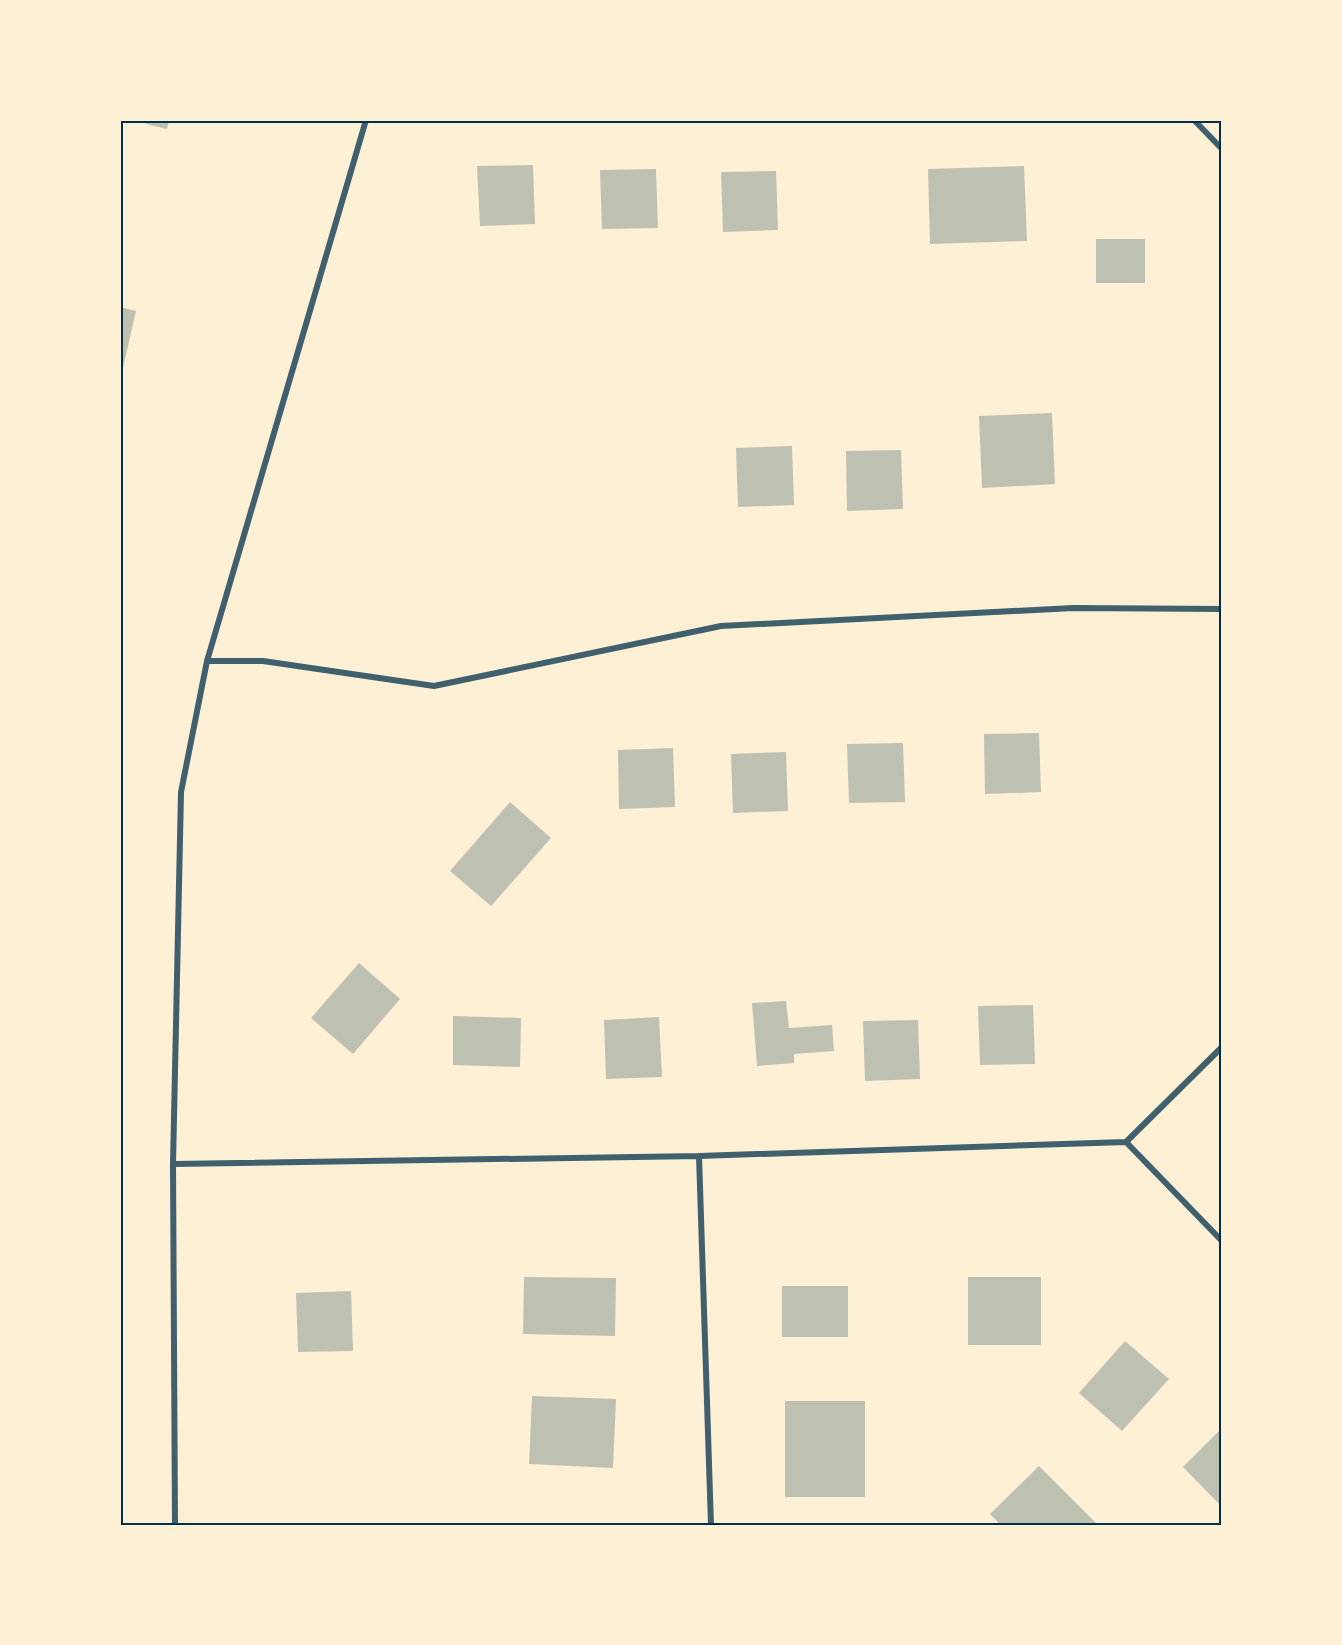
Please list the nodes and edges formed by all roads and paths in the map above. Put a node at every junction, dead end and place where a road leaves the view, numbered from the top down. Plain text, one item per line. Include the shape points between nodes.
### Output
1 (366, 120) edge
2 (1194, 120) edge
3 (1222, 149) edge
4 (1222, 609) edge
5 (207, 661) junction
6 (1222, 1047) edge
7 (1126, 1143) junction
8 (699, 1156) junction
9 (173, 1164) junction
10 (1222, 1241) edge
11 (175, 1525) edge
12 (711, 1525) edge

1 - 5 street
2 - 3 street
4 - 5 street via 1073,608 721,626 435,687 263,661
5 - 9 street via 181,792
6 - 7 street
7 - 8 street
7 - 10 street
8 - 9 street
8 - 12 street
9 - 11 street

